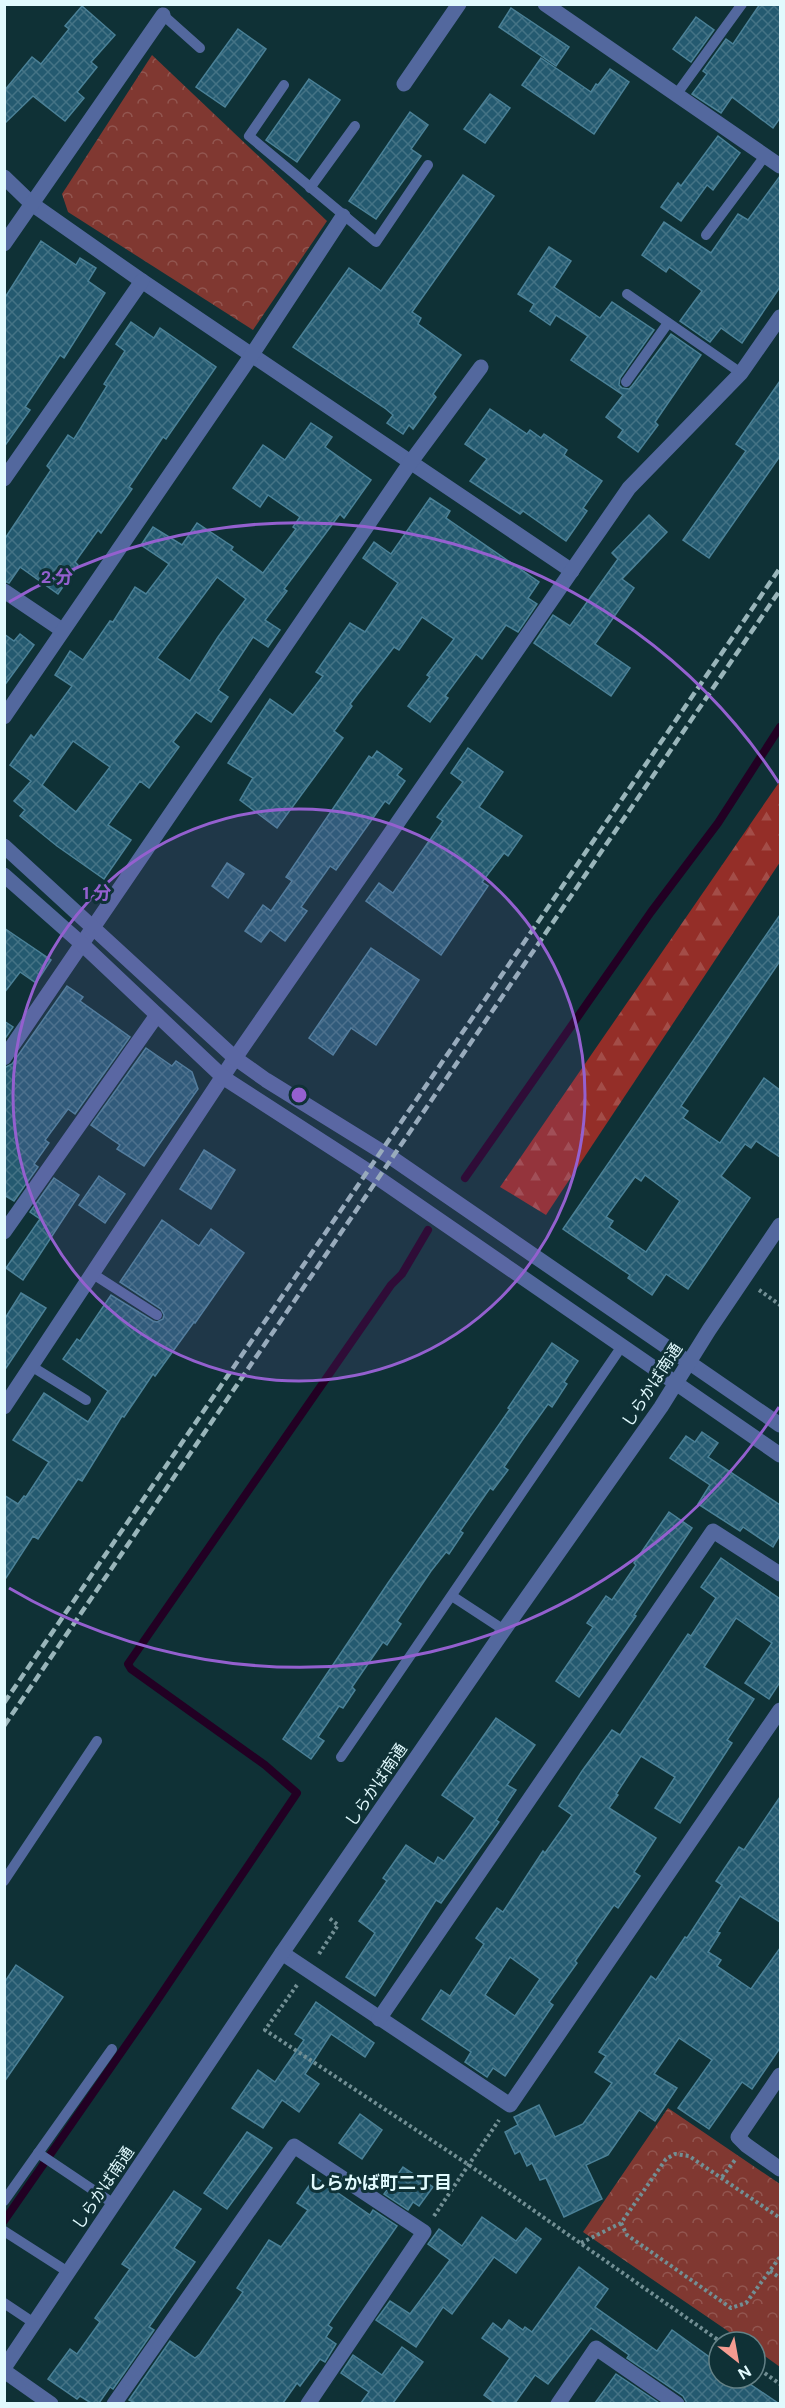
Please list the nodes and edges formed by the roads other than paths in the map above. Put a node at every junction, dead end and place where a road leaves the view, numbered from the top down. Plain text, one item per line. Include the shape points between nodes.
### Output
1 (459, 4) edge
2 (545, 4) edge
3 (742, 4) edge
4 (163, 15) joint
5 (200, 48) dead end
6 (404, 84) dead end
7 (284, 85) dead end
8 (676, 95) junction
9 (355, 126) dead end
10 (765, 156) junction
11 (428, 165) dead end
12 (780, 166) edge
13 (4, 177) edge
14 (310, 188) junction
15 (32, 204) junction
16 (343, 216) junction
17 (706, 234) dead end
18 (4, 244) edge
19 (142, 281) junction
20 (627, 294) dead end
21 (780, 317) edge
22 (668, 323) junction
23 (251, 356) junction
24 (481, 366) dead end
25 (741, 373) junction
26 (626, 382) dead end
27 (410, 463) junction
28 (4, 479) edge
29 (572, 571) junction
30 (4, 591) edge
31 (62, 630) junction
32 (4, 717) edge
33 (4, 846) edge
34 (4, 875) edge
35 (93, 928) junction
36 (82, 944) junction
37 (157, 1015) junction
38 (4, 1058) edge
39 (236, 1058) junction
40 (224, 1078) junction
41 (780, 1225) edge
42 (4, 1233) edge
43 (93, 1274) junction
44 (157, 1316) dead end
45 (622, 1346) junction
46 (688, 1364) junction
47 (31, 1366) junction
48 (676, 1383) junction
49 (86, 1400) dead end
50 (4, 1407) edge
51 (780, 1425) edge
52 (780, 1455) edge
53 (780, 1574) edge
54 (452, 1596) junction
55 (504, 1630) junction
56 (780, 1710) edge
57 (97, 1741) dead end
58 (341, 1757) dead end
59 (4, 1881) edge
60 (282, 1953) junction
61 (380, 2019) junction
62 (112, 2049) dead end
63 (780, 2075) edge
64 (38, 2153) junction
65 (780, 2169) edge
66 (4, 2201) edge
67 (114, 2204) junction
68 (4, 2231) edge
69 (68, 2272) junction
70 (4, 2303) edge
71 (34, 2323) junction
72 (4, 2369) edge
73 (51, 2403) edge
74 (114, 2403) edge
75 (308, 2403) edge
76 (558, 2403) edge
77 (677, 2403) edge

1 - 6 street
2 - 8 street
3 - 8 lane
4 - 5 lane
4 - 15 street
7 - 14 lane via 249,136
8 - 10 street
9 - 14 lane
10 - 12 street
10 - 17 lane
11 - 16 lane via 376,242
13 - 15 street
14 - 16 lane
15 - 18 street
15 - 19 street
16 - 23 street
19 - 23 street
19 - 28 street
20 - 22 lane
21 - 25 street
22 - 25 lane
22 - 26 lane
23 - 27 street
23 - 31 street
24 - 27 street
25 - 29 street via 629,488
27 - 29 street
27 - 35 street
29 - 39 street
30 - 31 street
31 - 32 street
33 - 35 street
34 - 36 street
35 - 36 street
35 - 39 street
36 - 37 street
36 - 38 street
37 - 40 street
37 - 42 street
39 - 40 street
39 - 46 street via 382,1152
40 - 43 street
40 - 45 street via 368,1171
41 - 46 street, しらかば南通
43 - 44 lane
43 - 47 street
45 - 48 street
45 - 54 lane
46 - 48 street, しらかば南通
46 - 51 street
47 - 49 lane
47 - 50 street
48 - 52 street
48 - 55 street, しらかば南通
53 - 61 street via 713,1531
54 - 55 lane
54 - 58 lane
55 - 60 street, しらかば南通
56 - 61 street via 510,2105
57 - 59 lane
60 - 61 street
60 - 67 street, しらかば南通
62 - 64 lane
63 - 65 street via 738,2137
64 - 66 lane
64 - 67 lane
67 - 69 street, しらかば南通
68 - 69 lane
69 - 71 street, しらかば南通
70 - 71 lane
71 - 72 street, しらかば南通
72 - 73 street
74 - 75 street via 294,2146 424,2232
76 - 77 street via 596,2348

